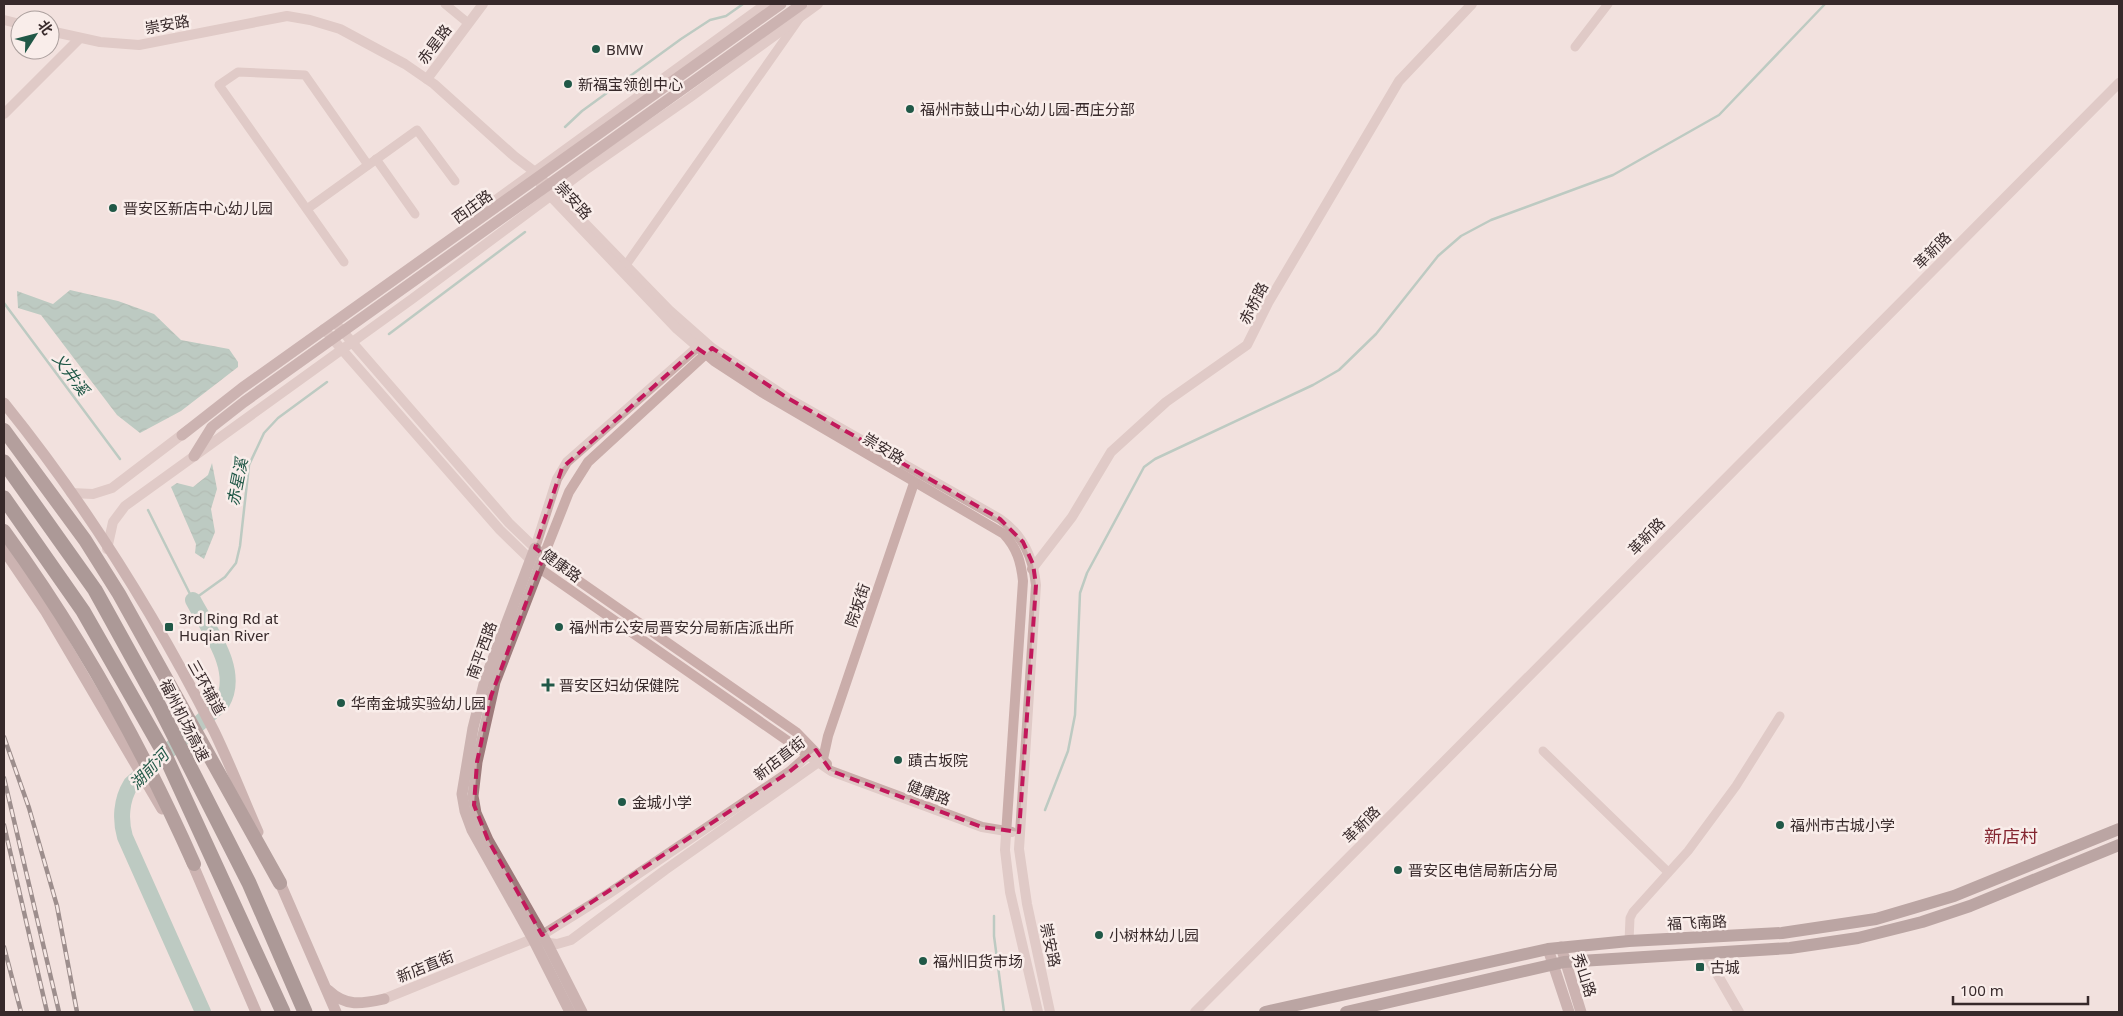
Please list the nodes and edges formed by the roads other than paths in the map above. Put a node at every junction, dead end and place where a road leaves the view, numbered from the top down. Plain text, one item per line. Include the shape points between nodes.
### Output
1 (445, 4) edge
2 (483, 4) edge
3 (766, 4) edge
4 (781, 4) edge
5 (818, 4) edge
6 (1472, 4) edge
7 (1608, 4) edge
8 (802, 9) edge
9 (468, 23) junction
10 (60, 33) edge
11 (80, 38) junction
12 (1575, 47) dead end
13 (427, 79) junction
14 (2119, 83) edge
15 (4, 114) edge
16 (376, 159) junction
17 (368, 165) junction
18 (533, 173) junction
19 (454, 181) dead end
20 (553, 194) junction
21 (308, 209) junction
22 (415, 214) dead end
23 (344, 262) dead end
24 (626, 265) junction
25 (334, 321) junction
26 (324, 329) junction
27 (352, 343) junction
28 (705, 348) junction
29 (342, 350) junction
30 (4, 403) edge
31 (4, 430) edge
32 (182, 435) junction
33 (194, 456) junction
34 (4, 462) edge
35 (914, 483) junction
36 (71, 493) junction
37 (4, 498) edge
38 (4, 531) edge
39 (107, 549) junction
40 (4, 550) edge
41 (540, 551) junction
42 (535, 564) junction
43 (1034, 568) junction
44 (1022, 581) junction
45 (1780, 716) dead end
46 (828, 736) junction
47 (1543, 752) dead end
48 (812, 753) junction
49 (139, 760) junction
50 (821, 761) junction
51 (2119, 829) edge
52 (1005, 832) junction
53 (1019, 832) junction
54 (2119, 845) edge
55 (194, 864) joint
56 (1668, 872) junction
57 (280, 883) junction
58 (541, 939) junction
59 (1629, 941) junction
60 (1554, 948) junction
61 (1705, 953) junction
62 (1558, 963) junction
63 (326, 989) junction
64 (384, 999) junction
65 (256, 1012) edge
66 (283, 1012) edge
67 (305, 1012) edge
68 (336, 1012) edge
69 (364, 1012) edge
70 (570, 1012) edge
71 (582, 1012) edge
72 (1038, 1012) edge
73 (1050, 1012) edge
74 (1195, 1012) edge
75 (1265, 1012) edge
76 (1346, 1012) edge
77 (1569, 1012) edge
78 (1581, 1012) edge
79 (1739, 1012) edge

1 - 9 street
2 - 9 street, 赤星路
3 - 18 street
4 - 32 main road, 西庄路, bridge via 249,383
5 - 8 street
6 - 43 street, 赤桥路 via 1399,81 1268,303 1247,345 1166,402 1110,452 1072,517
7 - 12 street
8 - 20 street
8 - 24 street
8 - 33 main road, bridge via 244,402 212,427
9 - 13 street, 赤星路
10 - 11 street, 崇安路
11 - 13 street, 崇安路 via 149,44 271,18 293,17 348,33
11 - 15 street
13 - 18 street, 崇安路
14 - 74 street, 革新路
16 - 17 street
16 - 19 street via 417,130
16 - 22 street
17 - 21 street
17 - 21 street via 305,75 238,72 219,85
18 - 20 street, 崇安路
18 - 25 street
20 - 24 street, 崇安路
20 - 27 street
20 - 28 street, 崇安路
21 - 23 street
24 - 28 street, 崇安路
25 - 26 street
25 - 27 street, 健康路
26 - 29 street, 健康路
26 - 32 street
27 - 29 street
27 - 41 street, 健康路 via 509,523
28 - 35 street, 崇安路 via 762,393
28 - 41 street, 南平西路 via 588,462
28 - 41 street, 南平西路 via 567,462 557,479
28 - 43 street, 崇安路 via 1000,519 1024,542
29 - 33 street
29 - 42 street, 健康路 via 500,530
30 - 36 main road, 三环辅道
31 - 57 highway via 85,540 119,594
32 - 36 street via 101,492
33 - 39 street via 121,510 113,522
34 - 67 highway, 福州机场高速 via 95,590 158,704 249,883
35 - 44 street, 崇安路 via 1004,534 1017,552
35 - 46 street, 院坂街
36 - 39 main road, 三环辅道
37 - 66 highway via 83,611 164,753
38 - 49 highway via 34,572 114,703
39 - 57 main road, 三环辅道 via 147,612 215,733
40 - 49 main road
41 - 42 main road, 南平西路
41 - 48 street, 健康路 via 796,732
42 - 48 street, 健康路
42 - 58 main road, 南平西路 via 485,680 462,794 472,830
43 - 44 street, 赤桥路
43 - 53 street, 崇安路 via 1036,585
44 - 52 street, 崇安路
45 - 56 street via 1736,786 1688,851
46 - 48 street, 新店直街
46 - 50 street, 新店直街
47 - 56 street
48 - 50 street, 健康路
48 - 58 street, 新店直街 via 790,772
49 - 55 highway
50 - 52 street, 健康路 via 832,771 982,827
50 - 58 street, 新店直街 via 571,940 563,943
51 - 59 main road, 福飞南路 via 1954,896 1876,919 1782,933
52 - 53 street, 健康路
52 - 72 street, 崇安路 via 1013,905
53 - 73 street, 崇安路 via 1023,883
54 - 61 main road, 福飞南路 via 1970,906 1900,928 1822,944
55 - 65 main road
56 - 59 street via 1633,912
57 - 63 main road, 三环辅道
58 - 64 street, 新店直街
58 - 70 main road, 南平西路
58 - 71 main road, 南平西路
59 - 60 main road, 福飞南路
60 - 62 main road, 秀山路
60 - 75 main road, 福飞南路
61 - 62 main road, 福飞南路
61 - 79 street
62 - 76 main road, 福飞南路
62 - 77 main road, 秀山路
62 - 78 main road, 秀山路
63 - 64 main road via 347,1003 363,1004
63 - 68 main road, 三环辅道
64 - 69 main road

